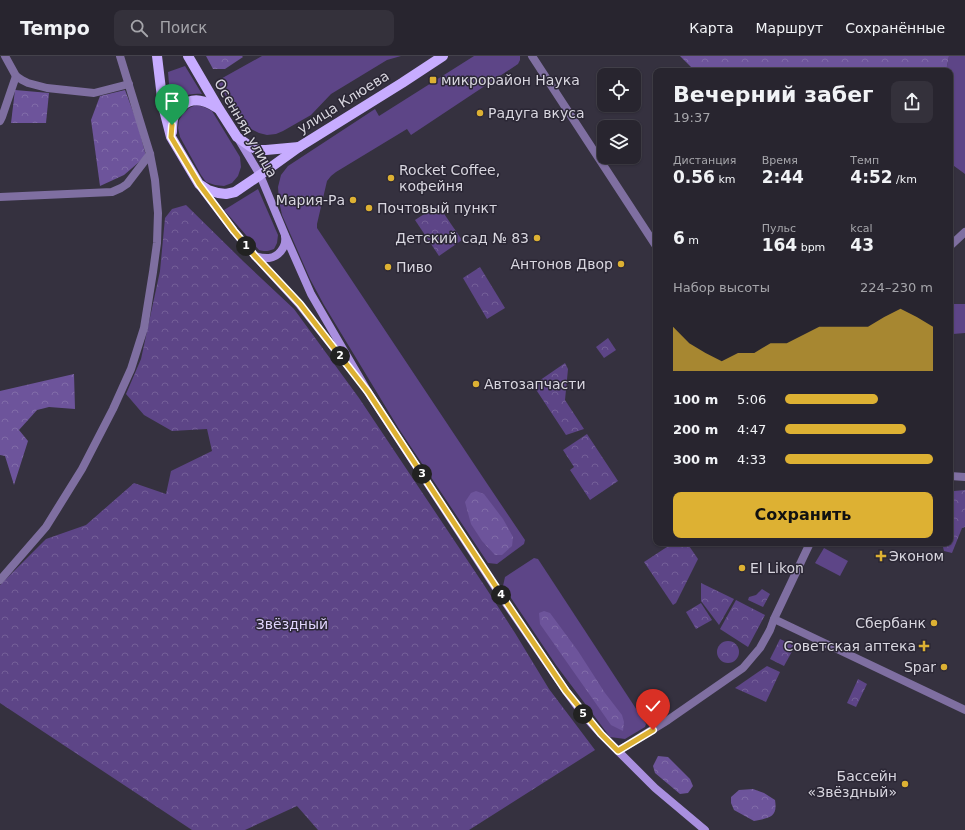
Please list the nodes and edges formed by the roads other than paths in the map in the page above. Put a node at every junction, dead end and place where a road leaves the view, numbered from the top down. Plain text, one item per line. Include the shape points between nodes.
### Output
1 (4, 56) edge
2 (120, 56) edge
3 (156, 56) edge
4 (188, 56) edge
5 (443, 56) edge
6 (532, 56) edge
7 (16, 76) junction
8 (129, 84) junction
9 (219, 109) junction
10 (0, 121) edge
11 (171, 137) junction
12 (238, 137) junction
13 (298, 147) junction
14 (150, 154) junction
15 (260, 175) junction
16 (199, 184) junction
17 (0, 196) edge
18 (965, 232) edge
19 (285, 235) junction
20 (653, 241) edge
21 (953, 243) edge
22 (255, 256) junction
23 (368, 392) junction
24 (953, 476) edge
25 (965, 477) edge
26 (809, 546) edge
27 (0, 580) edge
28 (774, 619) junction
29 (965, 710) edge
30 (618, 751) junction
31 (705, 830) edge

1 - 7 street
2 - 8 street
3 - 11 main road via 163,106
4 - 9 main road, Осенняя улица
5 - 13 main road, улица Клюева
6 - 20 street
7 - 8 street via 28,83 47,88 94,93
7 - 10 street
8 - 14 street
9 - 11 main road via 201,100 186,102 174,115
9 - 12 main road, Осенняя улица
11 - 16 main road
12 - 13 main road, улица Клюева via 259,150
12 - 15 main road, Осенняя улица
13 - 15 main road, улица Клюева
14 - 17 street via 127,184 112,192
14 - 27 street via 158,213 157,243 144,328 131,369 82,469 46,527
15 - 16 main road, улица Клюева via 235,192 226,194 208,190
15 - 19 main road, Осенняя улица
16 - 22 main road
18 - 21 street
19 - 22 main road via 286,242 277,255 268,258
19 - 23 main road, Осенняя улица via 311,294
22 - 23 main road via 300,304
23 - 30 main road via 566,691 596,729
24 - 25 street
26 - 28 street
28 - 29 street
28 - 30 street via 760,648 743,668
30 - 31 main road via 655,788

